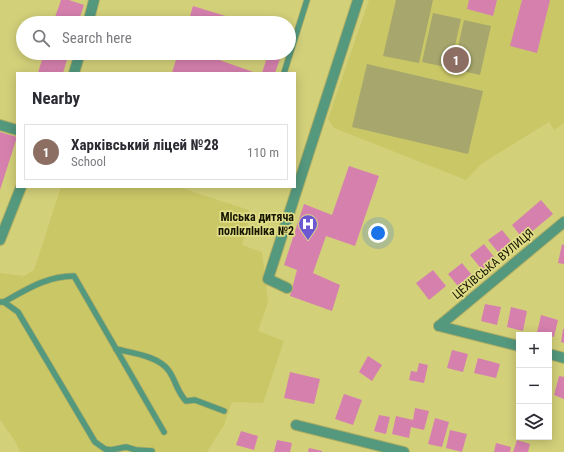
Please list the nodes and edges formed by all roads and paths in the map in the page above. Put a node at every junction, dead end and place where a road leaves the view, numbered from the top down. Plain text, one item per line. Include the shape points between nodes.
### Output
1 (94, 0) edge
2 (307, 0) edge
3 (358, 0) edge
4 (90, 16) edge
5 (296, 35) edge
6 (78, 60) edge
7 (288, 60) edge
8 (74, 72) edge
9 (284, 72) edge
10 (0, 125) edge
11 (16, 130) edge
12 (22, 188) edge
13 (564, 222) edge
14 (0, 240) edge
15 (287, 288) dead end
16 (2, 302) edge
17 (516, 345) edge
18 (116, 349) junction
19 (552, 355) edge
20 (564, 358) edge
21 (224, 411) dead end
22 (296, 425) dead end
23 (164, 432) dead end
24 (152, 451) dead end
25 (404, 452) edge

1 - 4 street
2 - 5 lane
3 - 15 street via 268,279
6 - 8 street
7 - 9 lane
10 - 11 street
12 - 14 street
13 - 17 street, ЦЕХІВСЬКА ВУЛИЦЯ via 439,326
16 - 18 lane via 41,282 60,276 74,276
16 - 24 lane via 18,312 96,442 111,450 126,447
18 - 21 lane via 160,363 169,370 180,395 186,401 195,400
18 - 23 lane
19 - 20 street
22 - 25 street

